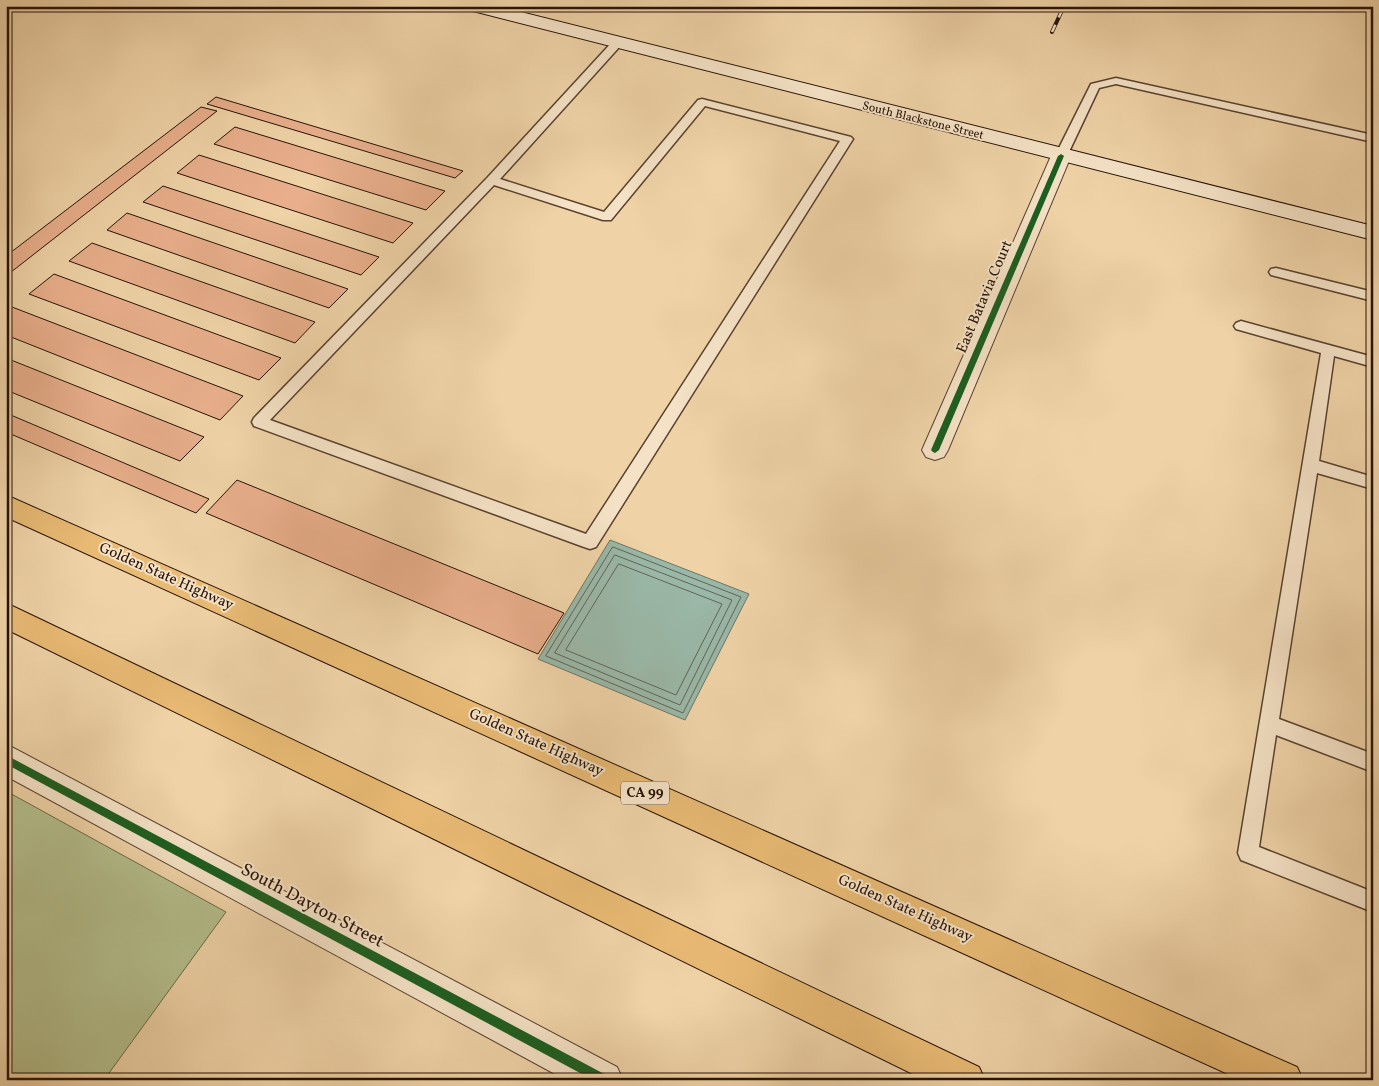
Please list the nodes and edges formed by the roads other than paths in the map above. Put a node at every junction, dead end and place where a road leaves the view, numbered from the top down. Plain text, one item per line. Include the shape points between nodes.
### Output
1 (475, 6) edge
2 (618, 42) junction
3 (1373, 139) edge
4 (1061, 156) junction
5 (492, 180) junction
6 (1373, 233) edge
7 (1276, 272) dead end
8 (1373, 298) edge
9 (1241, 326) dead end
10 (1328, 350) junction
11 (1373, 362) edge
12 (935, 450) dead end
13 (1310, 465) junction
14 (1373, 483) edge
15 (6, 505) edge
16 (6, 614) edge
17 (1269, 724) junction
18 (6, 759) edge
19 (1373, 763) edge
20 (1373, 902) edge
21 (604, 1080) edge
22 (966, 1080) edge
23 (1284, 1080) edge

1 - 2 main road, South Blackstone Street
2 - 4 main road, South Blackstone Street
2 - 5 lane
3 - 4 lane via 1116,81 1095,86
4 - 6 main road, South Blackstone Street
4 - 12 main road, East Batavia Court
5 - 5 lane via 259,422 590,542 847,139 702,102 607,217
7 - 8 lane
9 - 10 lane
10 - 11 lane
10 - 13 lane
13 - 14 lane
13 - 17 lane
15 - 23 highway, Golden State Highway / CA 99
16 - 22 highway
17 - 19 lane
17 - 20 lane via 1248,853
18 - 21 main road, South Dayton Street

